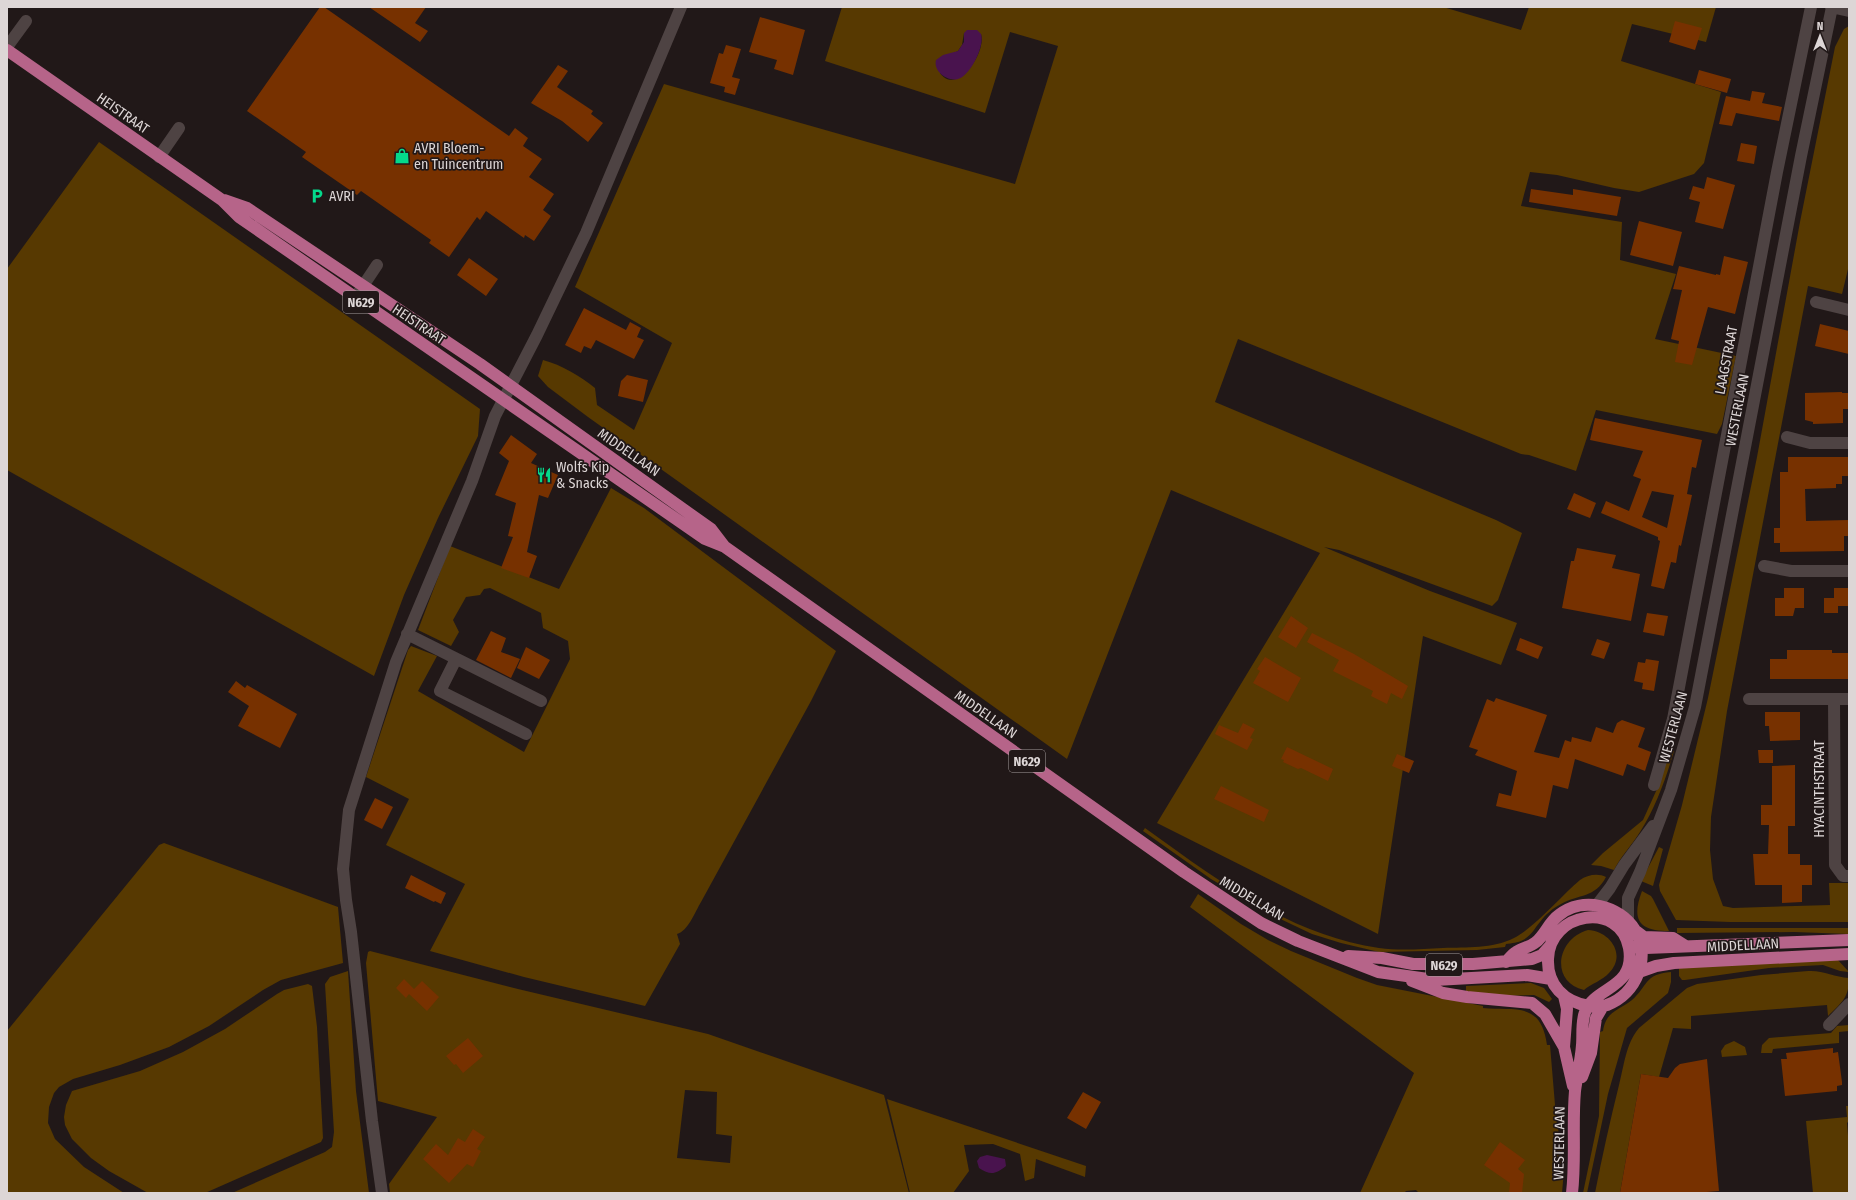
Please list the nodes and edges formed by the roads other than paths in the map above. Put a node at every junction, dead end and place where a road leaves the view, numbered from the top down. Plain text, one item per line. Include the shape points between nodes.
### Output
1 (680, 7) edge
2 (1811, 7) edge
3 (1831, 7) edge
4 (1849, 11) edge
5 (26, 21) dead end
6 (7, 48) edge
7 (179, 128) dead end
8 (159, 157) junction
9 (222, 200) junction
10 (377, 265) dead end
11 (363, 285) junction
12 (355, 298) junction
13 (1816, 302) dead end
14 (1848, 306) edge
15 (511, 386) junction
16 (504, 400) junction
17 (1787, 437) dead end
18 (1849, 443) edge
19 (725, 547) junction
20 (1764, 566) dead end
21 (1849, 570) edge
22 (407, 634) junction
23 (456, 659) junction
24 (1749, 698) dead end
25 (1834, 699) junction
26 (1849, 699) edge
27 (541, 701) dead end
28 (1674, 719) junction
29 (1691, 724) junction
30 (526, 734) dead end
31 (1654, 785) dead end
32 (1661, 816) junction
33 (1846, 876) edge
34 (1597, 905) junction
35 (1586, 917) junction
36 (1628, 920) junction
37 (1636, 931) junction
38 (1849, 940) edge
39 (1628, 943) junction
40 (1550, 946) junction
41 (1685, 946) junction
42 (1641, 948) junction
43 (1849, 954) edge
44 (1339, 956) junction
45 (1506, 962) junction
46 (1639, 972) junction
47 (1404, 977) junction
48 (1551, 979) junction
49 (1564, 996) junction
50 (1849, 1004) edge
51 (1588, 1006) junction
52 (1603, 1006) junction
53 (1829, 1025) dead end
54 (1564, 1047) junction
55 (1575, 1093) junction
56 (382, 1193) edge
57 (1572, 1193) edge

1 - 15 street via 586,233
2 - 28 street, LAAGSTRAAT via 1777,172
3 - 4 street
3 - 29 street, WESTERLAAN
5 - 6 street
6 - 8 main road, HEISTRAAT / N629
7 - 8 street
8 - 9 main road, HEISTRAAT / N629
9 - 11 main road, HEISTRAAT / N629 via 247,208
9 - 12 main road, HEISTRAAT / N629 via 239,217
10 - 11 street
11 - 12 street
11 - 15 main road, HEISTRAAT / N629
12 - 16 main road, HEISTRAAT / N629
13 - 14 street
15 - 16 street
15 - 19 main road, MIDDELLAAN / N629 via 711,529
16 - 19 main road, MIDDELLAAN / N629 via 705,539
16 - 22 street
17 - 18 street via 1810,443
19 - 44 main road, MIDDELLAAN / N629 via 1221,897 1280,933
20 - 21 street via 1791,571
22 - 23 street
22 - 56 street via 389,682 349,810 343,869
23 - 27 street
23 - 30 street via 440,691
24 - 25 street
25 - 26 street
25 - 33 street, HYACINTHSTRAAT via 1835,865
28 - 29 street
28 - 31 street, LAAGSTRAAT
29 - 32 street, WESTERLAAN
32 - 34 street, WESTERLAAN
32 - 36 street, WESTERLAAN via 1628,898
34 - 35 main road
34 - 36 main road via 1617,912
34 - 45 main road via 1576,906 1565,911 1550,923 1539,940 1516,952
35 - 39 main road via 1600,918 1612,924 1619,929
35 - 40 main road via 1562,928
36 - 37 main road
37 - 41 main road, MIDDELLAAN via 1644,937 1673,938
37 - 42 main road
38 - 41 main road, MIDDELLAAN
39 - 42 main road
39 - 51 main road via 1629,960 1622,977
40 - 45 main road, MIDDELLAAN / N629 via 1537,957
40 - 48 main road via 1548,959
41 - 42 main road, MIDDELLAAN
42 - 46 main road
43 - 46 main road, MIDDELLAAN via 1674,963
44 - 45 main road, MIDDELLAAN / N629 via 1439,965
44 - 47 main road, MIDDELLAAN / N629 via 1378,972
46 - 52 main road via 1627,992
47 - 48 main road, MIDDELLAAN / N629 via 1466,980 1526,975
47 - 54 main road via 1443,993 1532,1003 1545,1014
48 - 49 main road
49 - 51 main road
49 - 54 main road, WESTERLAAN via 1567,1010
50 - 53 street
51 - 52 main road
51 - 55 main road, WESTERLAAN via 1583,1023
52 - 55 main road, WESTERLAAN via 1594,1025 1592,1053
54 - 55 main road, WESTERLAAN
55 - 57 main road, WESTERLAAN via 1575,1168

